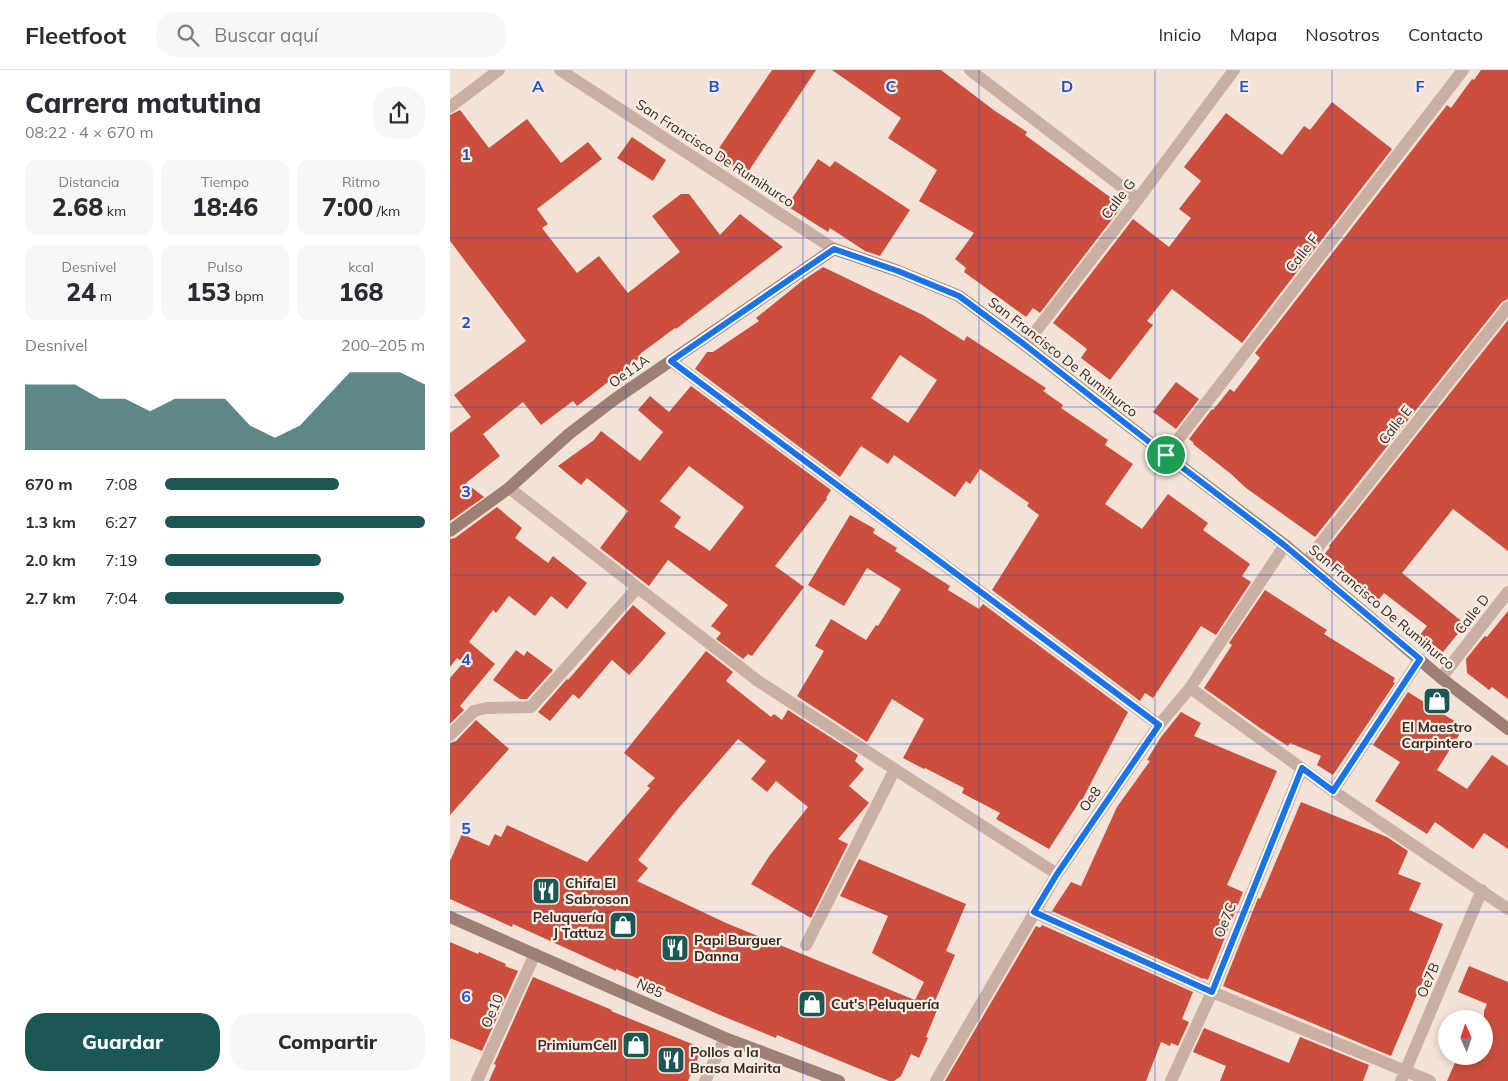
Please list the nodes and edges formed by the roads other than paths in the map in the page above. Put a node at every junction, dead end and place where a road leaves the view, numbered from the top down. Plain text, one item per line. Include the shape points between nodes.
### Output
1 (499, 70) edge
2 (560, 70) edge
3 (970, 70) edge
4 (1234, 70) edge
5 (1463, 70) edge
6 (450, 107) edge
7 (1138, 199) junction
8 (834, 249) junction
9 (1508, 307) edge
10 (1025, 345) junction
11 (671, 361) junction
12 (1166, 455) junction
13 (509, 488) junction
14 (450, 530) edge
15 (1284, 545) junction
16 (1306, 562) junction
17 (638, 588) junction
18 (1508, 592) edge
19 (1420, 659) junction
20 (1441, 678) junction
21 (1190, 688) junction
22 (1159, 725) junction
23 (1508, 728) edge
24 (450, 736) edge
25 (1302, 768) junction
26 (895, 769) junction
27 (1333, 791) junction
28 (1057, 874) junction
29 (1482, 890) junction
30 (1508, 909) edge
31 (1034, 912) junction
32 (450, 917) edge
33 (806, 945) dead end
34 (534, 954) junction
35 (1212, 992) junction
36 (725, 1038) junction
37 (1404, 1076) edge
38 (477, 1081) edge
39 (705, 1081) edge
40 (839, 1081) edge
41 (936, 1081) edge
42 (1172, 1081) edge
43 (1430, 1081) edge

1 - 6 street
2 - 8 street, San Francisco De Rumihurco
3 - 7 street
4 - 7 street, Calle G
5 - 12 street, Calle F
7 - 10 street, Calle G
8 - 10 street, San Francisco De Rumihurco via 959,296
8 - 11 street, Oe11A
9 - 16 street, Calle E
10 - 12 street, San Francisco De Rumihurco
11 - 13 street, Oe11A via 568,434
11 - 22 street
12 - 15 street, San Francisco De Rumihurco
13 - 14 street, Oe11A
13 - 17 street
15 - 16 street, San Francisco De Rumihurco
15 - 21 street, Oe8
16 - 19 street, San Francisco De Rumihurco
17 - 24 street via 532,707 474,711
17 - 26 street via 758,681
18 - 20 street, Calle D
19 - 20 street, San Francisco De Rumihurco
19 - 27 street
20 - 23 street, San Francisco De Rumihurco
21 - 22 street, Oe8
21 - 25 street
22 - 28 street, Oe8
25 - 27 street
25 - 35 street, Oe7C
26 - 28 street
26 - 33 street
27 - 29 street
28 - 31 street, Oe8
29 - 30 street
29 - 37 street, Oe7B
31 - 35 street
31 - 41 street, Oe8
32 - 34 street, N85
34 - 36 street, N85
34 - 38 street, Oe10
35 - 37 street
35 - 42 street, Oe7C
36 - 39 street
36 - 40 street, N85
37 - 43 street

